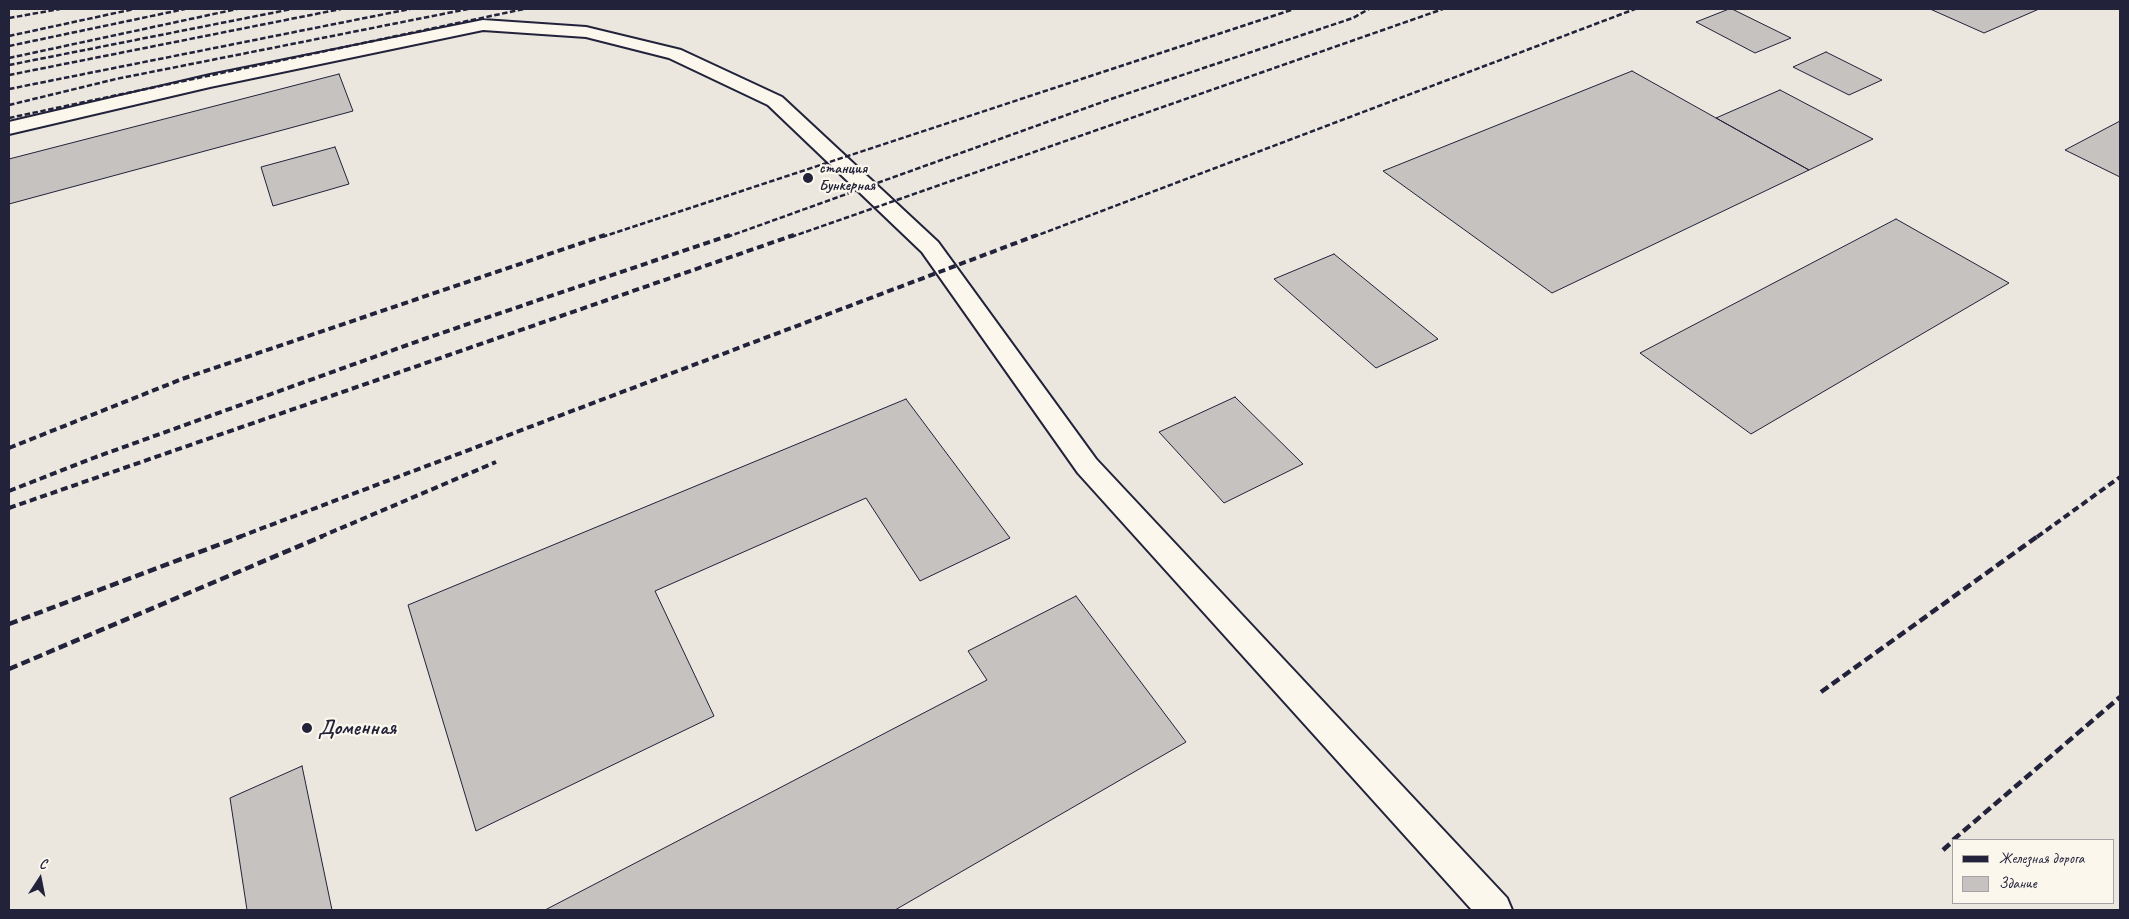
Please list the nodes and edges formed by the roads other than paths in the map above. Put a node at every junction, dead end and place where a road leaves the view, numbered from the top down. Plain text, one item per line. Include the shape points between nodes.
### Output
1 (9, 128) edge
2 (1495, 910) edge

1 - 2 lane via 210,81 483,25 586,32 675,54 775,101 930,247 1087,466

